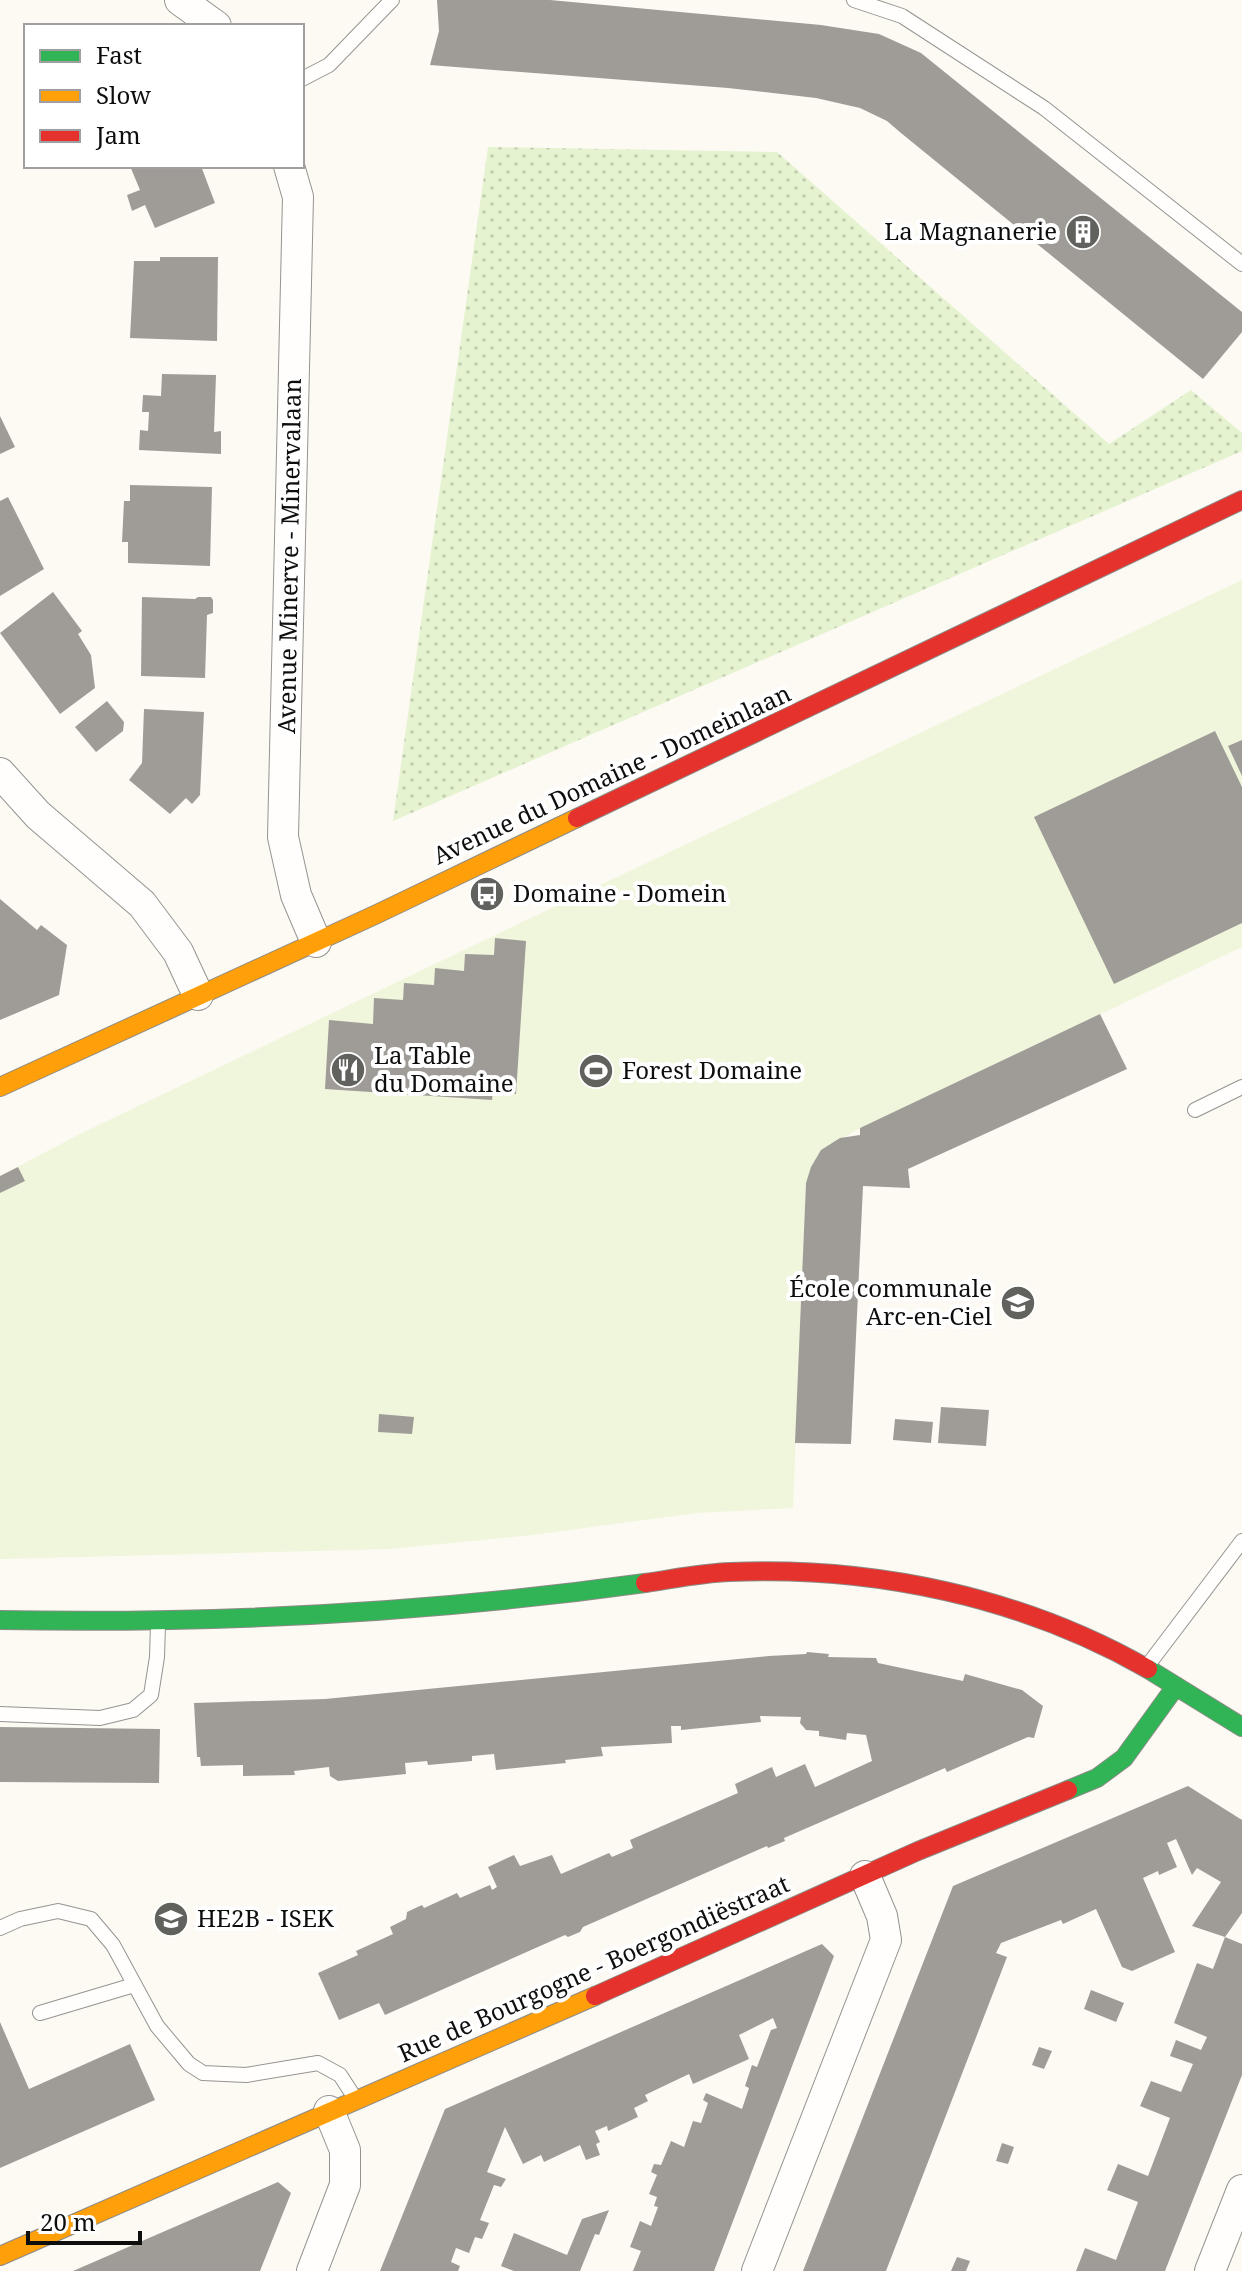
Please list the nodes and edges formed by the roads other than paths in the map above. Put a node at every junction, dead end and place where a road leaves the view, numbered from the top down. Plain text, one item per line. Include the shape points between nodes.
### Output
1 (180, 0) edge
2 (392, 0) edge
3 (854, 0) edge
4 (213, 24) edge
5 (304, 78) edge
6 (290, 168) edge
7 (1242, 264) edge
8 (1242, 500) edge
9 (0, 773) edge
10 (316, 942) junction
11 (198, 995) junction
12 (0, 1087) edge
13 (1242, 1087) edge
14 (1195, 1110) dead end
15 (1242, 1541) edge
16 (0, 1620) edge
17 (158, 1620) junction
18 (1145, 1668) junction
19 (1176, 1686) junction
20 (0, 1714) edge
21 (1242, 1727) edge
22 (865, 1876) junction
23 (0, 1928) edge
24 (134, 1985) junction
25 (40, 2013) dead end
26 (342, 2105) junction
27 (1242, 2190) edge
28 (0, 2256) edge
29 (312, 2271) edge
30 (757, 2271) edge
31 (1210, 2271) edge

1 - 4 street
2 - 5 lane via 329,65
3 - 7 lane via 902,16 1044,108
6 - 10 street, Avenue Minerve - Minervalaan via 298,197 283,837 296,895
8 - 10 street, Avenue du Domaine - Domeinlaan
9 - 11 street via 38,815 142,904 178,952
10 - 11 street, Avenue du Domaine - Domeinlaan
11 - 12 street, Avenue du Domaine - Domeinlaan
13 - 14 lane
15 - 18 lane
16 - 17 street
17 - 18 street via 427,1608 728,1572 805,1572 926,1587 1022,1611
17 - 20 lane via 151,1695 133,1710 100,1718
18 - 19 street
19 - 21 street
19 - 22 street, Rue de Bourgogne - Boergondiëstraat via 1124,1758 1097,1778
22 - 26 street, Rue de Bourgogne - Boergondiëstraat
22 - 30 street via 886,1940
23 - 24 lane via 58,1911 91,1919 113,1945
24 - 25 lane
24 - 26 lane via 157,2026 203,2073 246,2075 318,2063 340,2075
26 - 28 street, Rue de Bourgogne - Boergondiëstraat
26 - 29 street via 345,2185
27 - 31 street

